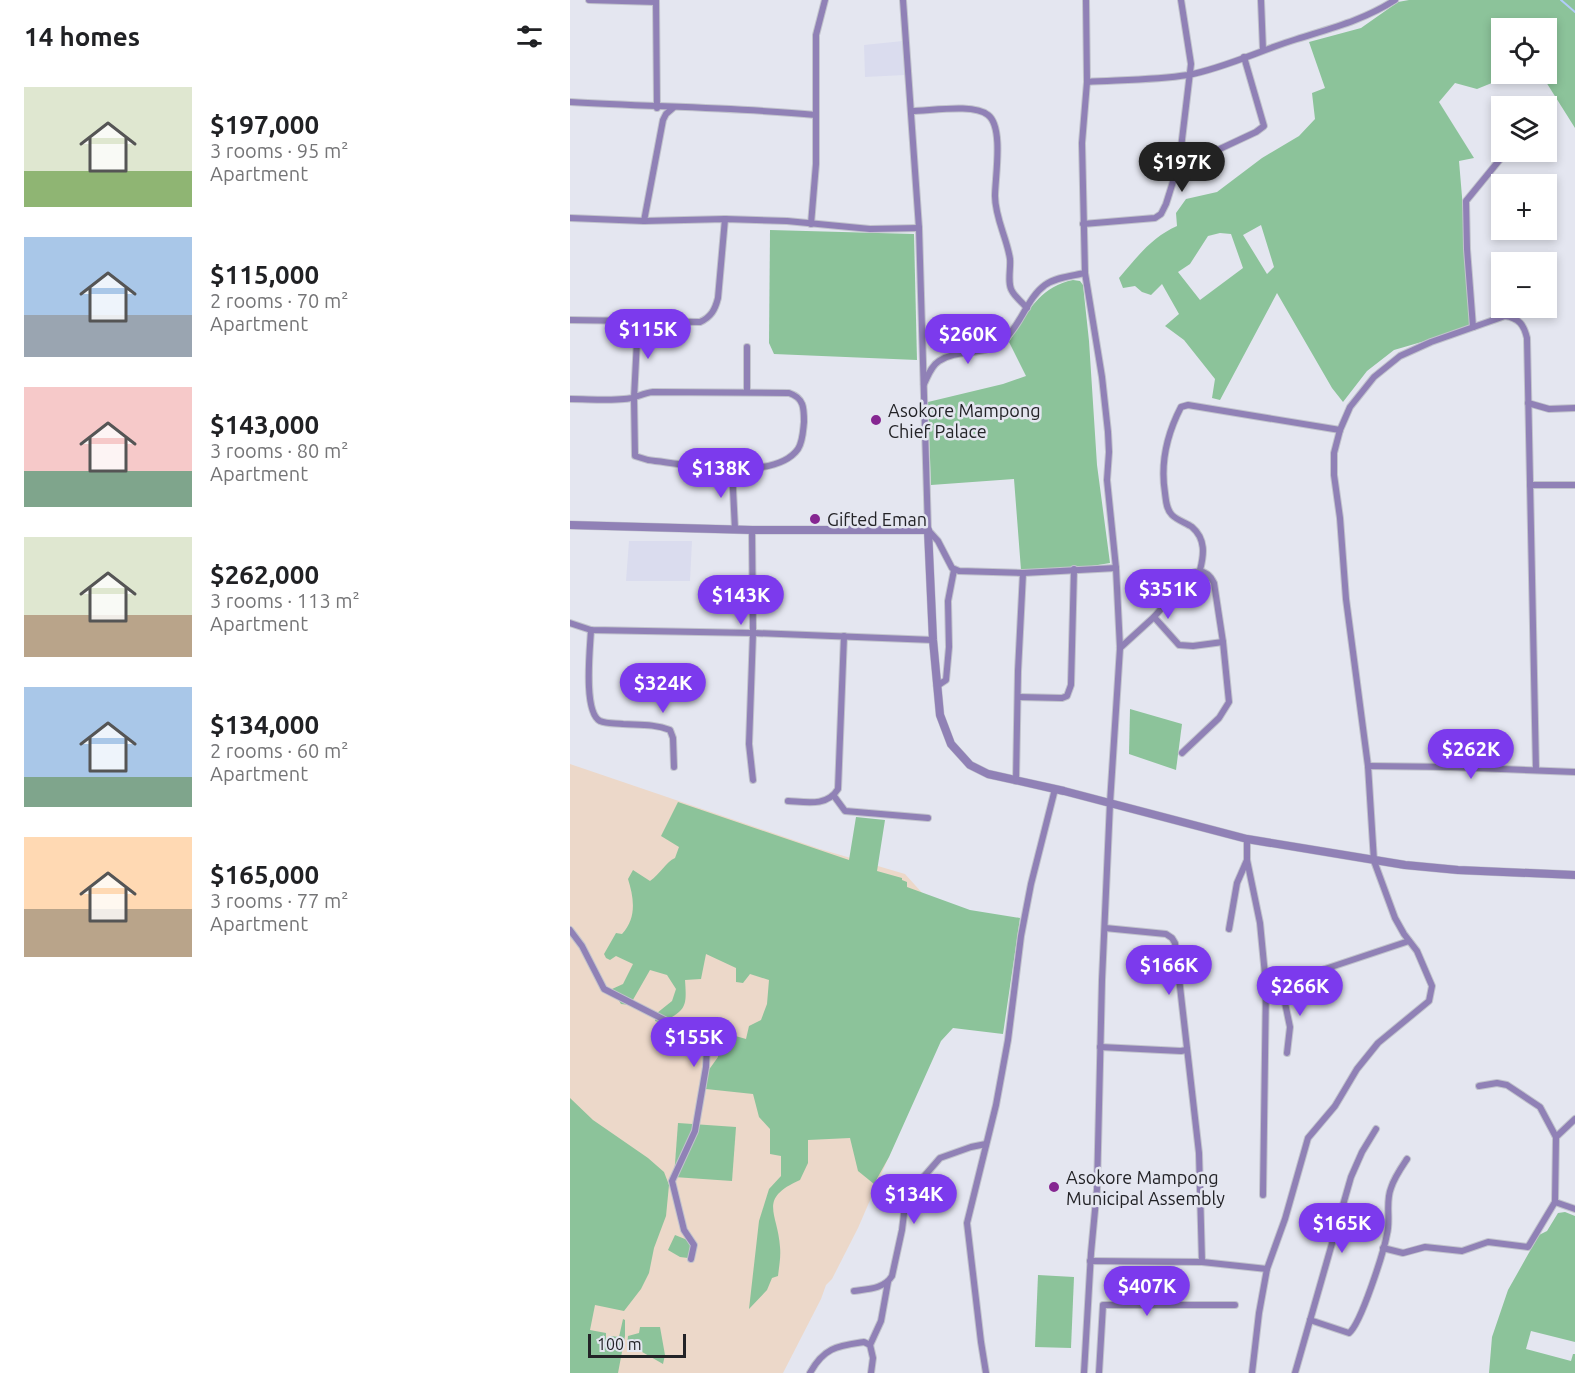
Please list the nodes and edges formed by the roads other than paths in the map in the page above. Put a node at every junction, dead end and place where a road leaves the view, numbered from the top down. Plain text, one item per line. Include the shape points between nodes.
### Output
1 (589, 0) edge
2 (825, 0) edge
3 (903, 0) edge
4 (1086, 0) edge
5 (1181, 0) edge
6 (1261, 0) edge
7 (1395, 0) edge
8 (656, 1) edge
9 (1263, 50) junction
10 (1244, 57) junction
11 (1188, 75) junction
12 (1087, 82) junction
13 (570, 102) edge
14 (657, 108) junction
15 (673, 108) junction
16 (911, 111) junction
17 (816, 115) junction
18 (1498, 162) edge
19 (1178, 169) junction
20 (570, 218) edge
21 (725, 219) junction
22 (644, 221) junction
23 (811, 224) junction
24 (1083, 224) junction
25 (919, 228) junction
26 (1085, 273) junction
27 (1027, 308) junction
28 (570, 320) edge
29 (638, 321) junction
30 (1473, 327) junction
31 (747, 347) dead end
32 (923, 385) junction
33 (747, 392) junction
34 (634, 398) junction
35 (570, 399) edge
36 (1528, 403) junction
37 (1575, 408) edge
38 (1340, 430) junction
39 (732, 469) junction
40 (1530, 485) junction
41 (1575, 485) edge
42 (570, 525) edge
43 (735, 529) junction
44 (928, 530) junction
45 (752, 531) junction
46 (1116, 568) junction
47 (1074, 569) junction
48 (954, 570) junction
49 (1200, 570) junction
50 (1023, 573) junction
51 (1154, 617) junction
52 (570, 623) edge
53 (591, 630) junction
54 (753, 633) junction
55 (844, 636) junction
56 (933, 640) junction
57 (1223, 642) junction
58 (1120, 648) junction
59 (937, 686) junction
60 (1018, 697) junction
61 (1182, 753) dead end
62 (1368, 766) junction
63 (674, 767) dead end
64 (1536, 770) junction
65 (1575, 772) edge
66 (753, 780) dead end
67 (1016, 781) junction
68 (1055, 789) junction
69 (834, 796) junction
70 (789, 801) dead end
71 (1110, 803) junction
72 (928, 818) dead end
73 (1247, 839) junction
74 (1247, 860) junction
75 (1374, 861) junction
76 (1575, 875) edge
77 (1105, 928) junction
78 (1229, 929) dead end
79 (570, 930) edge
80 (1409, 941) junction
81 (1283, 981) junction
82 (1266, 986) junction
83 (1100, 1047) junction
84 (1186, 1050) junction
85 (1287, 1053) dead end
86 (1479, 1086) dead end
87 (1575, 1119) edge
88 (1376, 1129) dead end
89 (1556, 1137) junction
90 (986, 1144) junction
91 (1407, 1159) dead end
92 (1263, 1195) dead end
93 (1555, 1202) junction
94 (1575, 1209) edge
95 (1383, 1248) junction
96 (691, 1259) dead end
97 (1090, 1261) junction
98 (1202, 1262) junction
99 (1267, 1269) junction
100 (888, 1282) junction
101 (854, 1291) dead end
102 (1088, 1305) junction
103 (1103, 1305) junction
104 (1235, 1305) dead end
105 (1310, 1320) junction
106 (870, 1345) junction
107 (810, 1373) edge
108 (871, 1373) edge
109 (986, 1373) edge
110 (1084, 1373) edge
111 (1099, 1373) edge
112 (1252, 1373) edge
113 (1295, 1373) edge

1 - 8 street
2 - 17 street via 816,35
3 - 16 street
4 - 12 street
5 - 11 street via 1191,55
6 - 9 street
7 - 9 street via 1347,25
8 - 14 street
9 - 10 street
10 - 11 street
10 - 19 street via 1264,126
11 - 12 street
11 - 19 street
12 - 24 street via 1082,143
13 - 14 street
14 - 15 street
15 - 17 street via 747,108
15 - 22 street via 663,120
16 - 25 street
16 - 27 street via 970,109 988,115 993,121 995,198 1009,253 1011,291
17 - 23 street
18 - 30 street via 1466,201
19 - 24 street via 1166,204 1155,218
20 - 22 street
21 - 22 street
21 - 23 street
21 - 29 street via 718,298 712,314 700,322
23 - 25 street
24 - 26 street
25 - 32 street
26 - 27 street via 1045,285
26 - 46 street via 1108,432 1107,480
27 - 32 street via 1004,340 990,349 939,362
28 - 29 street
29 - 34 street
30 - 36 street via 1505,316 1525,327
30 - 38 street via 1400,356 1374,377 1350,407
31 - 33 street
32 - 44 street
33 - 34 street via 646,392
33 - 39 street via 797,396 804,410 801,441 791,455 774,466
34 - 35 street
34 - 39 street via 635,456
36 - 37 street via 1549,409
36 - 40 street
38 - 49 street via 1181,407 1164,455 1162,476 1171,514 1193,528 1202,545
38 - 62 street via 1334,475
39 - 43 street
40 - 41 street
40 - 64 street
42 - 43 street
43 - 45 street
44 - 45 street
44 - 48 street
44 - 56 street
45 - 54 street
46 - 47 street
46 - 58 street
47 - 50 street
47 - 60 street via 1070,691 1062,698
48 - 50 street
48 - 59 street via 948,601 946,680
49 - 51 street via 1192,573
49 - 57 street via 1210,574 1214,583
50 - 60 street
51 - 57 street via 1179,645
51 - 58 street
52 - 53 street
53 - 54 street
53 - 63 street via 592,713 599,721 670,730
54 - 55 street
54 - 66 street via 749,744
55 - 56 street
55 - 69 street via 838,789
56 - 59 street
57 - 61 street via 1229,702 1219,718
58 - 71 street
59 - 67 street via 940,715 958,753 979,770
60 - 67 street
62 - 64 street
62 - 75 street
64 - 65 street
67 - 68 street
68 - 71 street
68 - 90 street via 1029,894 1006,1050
69 - 70 street via 822,802
69 - 72 street via 845,811
71 - 73 street
71 - 77 street
73 - 74 street
73 - 75 street
74 - 78 street via 1237,883
74 - 82 street via 1260,923
75 - 76 street via 1458,870
75 - 80 street via 1395,918
77 - 83 street
77 - 84 street via 1166,934 1172,938
79 - 96 street via 604,989 700,1038 707,1046 695,1131 672,1182 684,1230 694,1245
80 - 81 street
80 - 99 street via 1429,975 1429,1001 1378,1043 1308,1138
81 - 82 street
81 - 85 street via 1290,1027
82 - 92 street
83 - 84 street
83 - 97 street
84 - 98 street via 1199,1153
86 - 89 street via 1507,1085 1531,1100 1540,1107
87 - 89 street
88 - 105 street via 1351,1177
89 - 93 street
90 - 100 street via 940,1158 906,1197
90 - 109 street via 967,1223
91 - 95 street via 1391,1187
93 - 94 street
93 - 95 street via 1528,1247 1488,1242 1462,1251 1425,1247 1403,1253
95 - 105 street via 1352,1331
97 - 98 street
97 - 102 street
98 - 99 street
99 - 112 street
100 - 101 street
100 - 106 street via 883,1314
102 - 103 street
102 - 110 street
103 - 104 street
103 - 111 street
105 - 113 street
106 - 107 street via 864,1342 834,1347 816,1362
106 - 108 street

